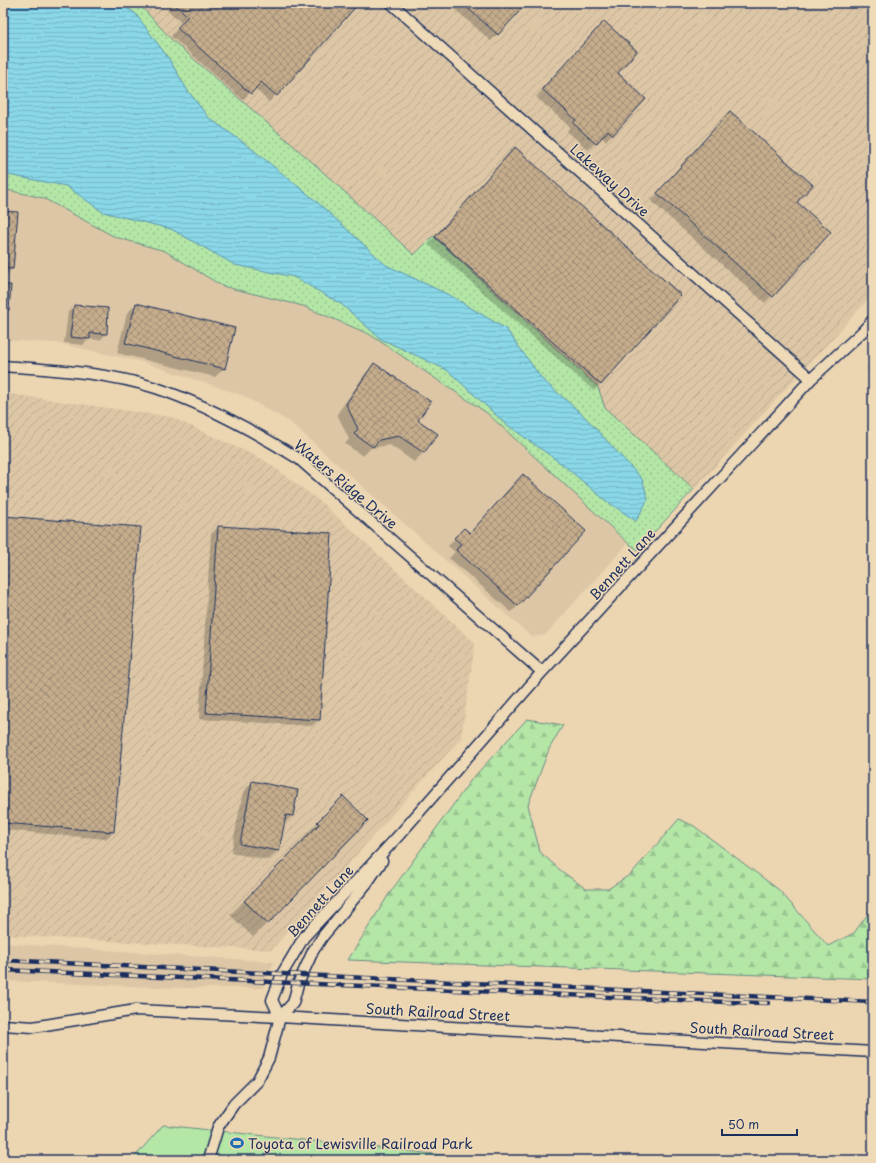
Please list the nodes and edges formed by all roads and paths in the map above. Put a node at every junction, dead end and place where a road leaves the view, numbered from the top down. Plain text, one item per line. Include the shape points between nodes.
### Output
1 (391, 3) edge
2 (873, 320) edge
3 (3, 366) edge
4 (811, 379) junction
5 (542, 672) junction
6 (400, 834) junction
7 (280, 1017) junction
8 (3, 1026) edge
9 (873, 1052) edge
10 (208, 1160) edge

1 - 4 street, Lakeway Drive
2 - 4 street, Bennett Lane
3 - 5 street, Waters Ridge Drive via 72,371 113,377 155,388 239,424 269,440 300,459
4 - 5 street, Bennett Lane
5 - 6 street, Bennett Lane
6 - 7 street, Bennett Lane via 367,883 313,951 298,984 293,1003
6 - 7 street, Bennett Lane via 304,937 282,974 272,1000
7 - 8 street, South Railroad Street via 136,1010 33,1027
7 - 9 street, South Railroad Street
7 - 10 street, Bennett Lane via 269,1058 257,1081 234,1104 218,1127

